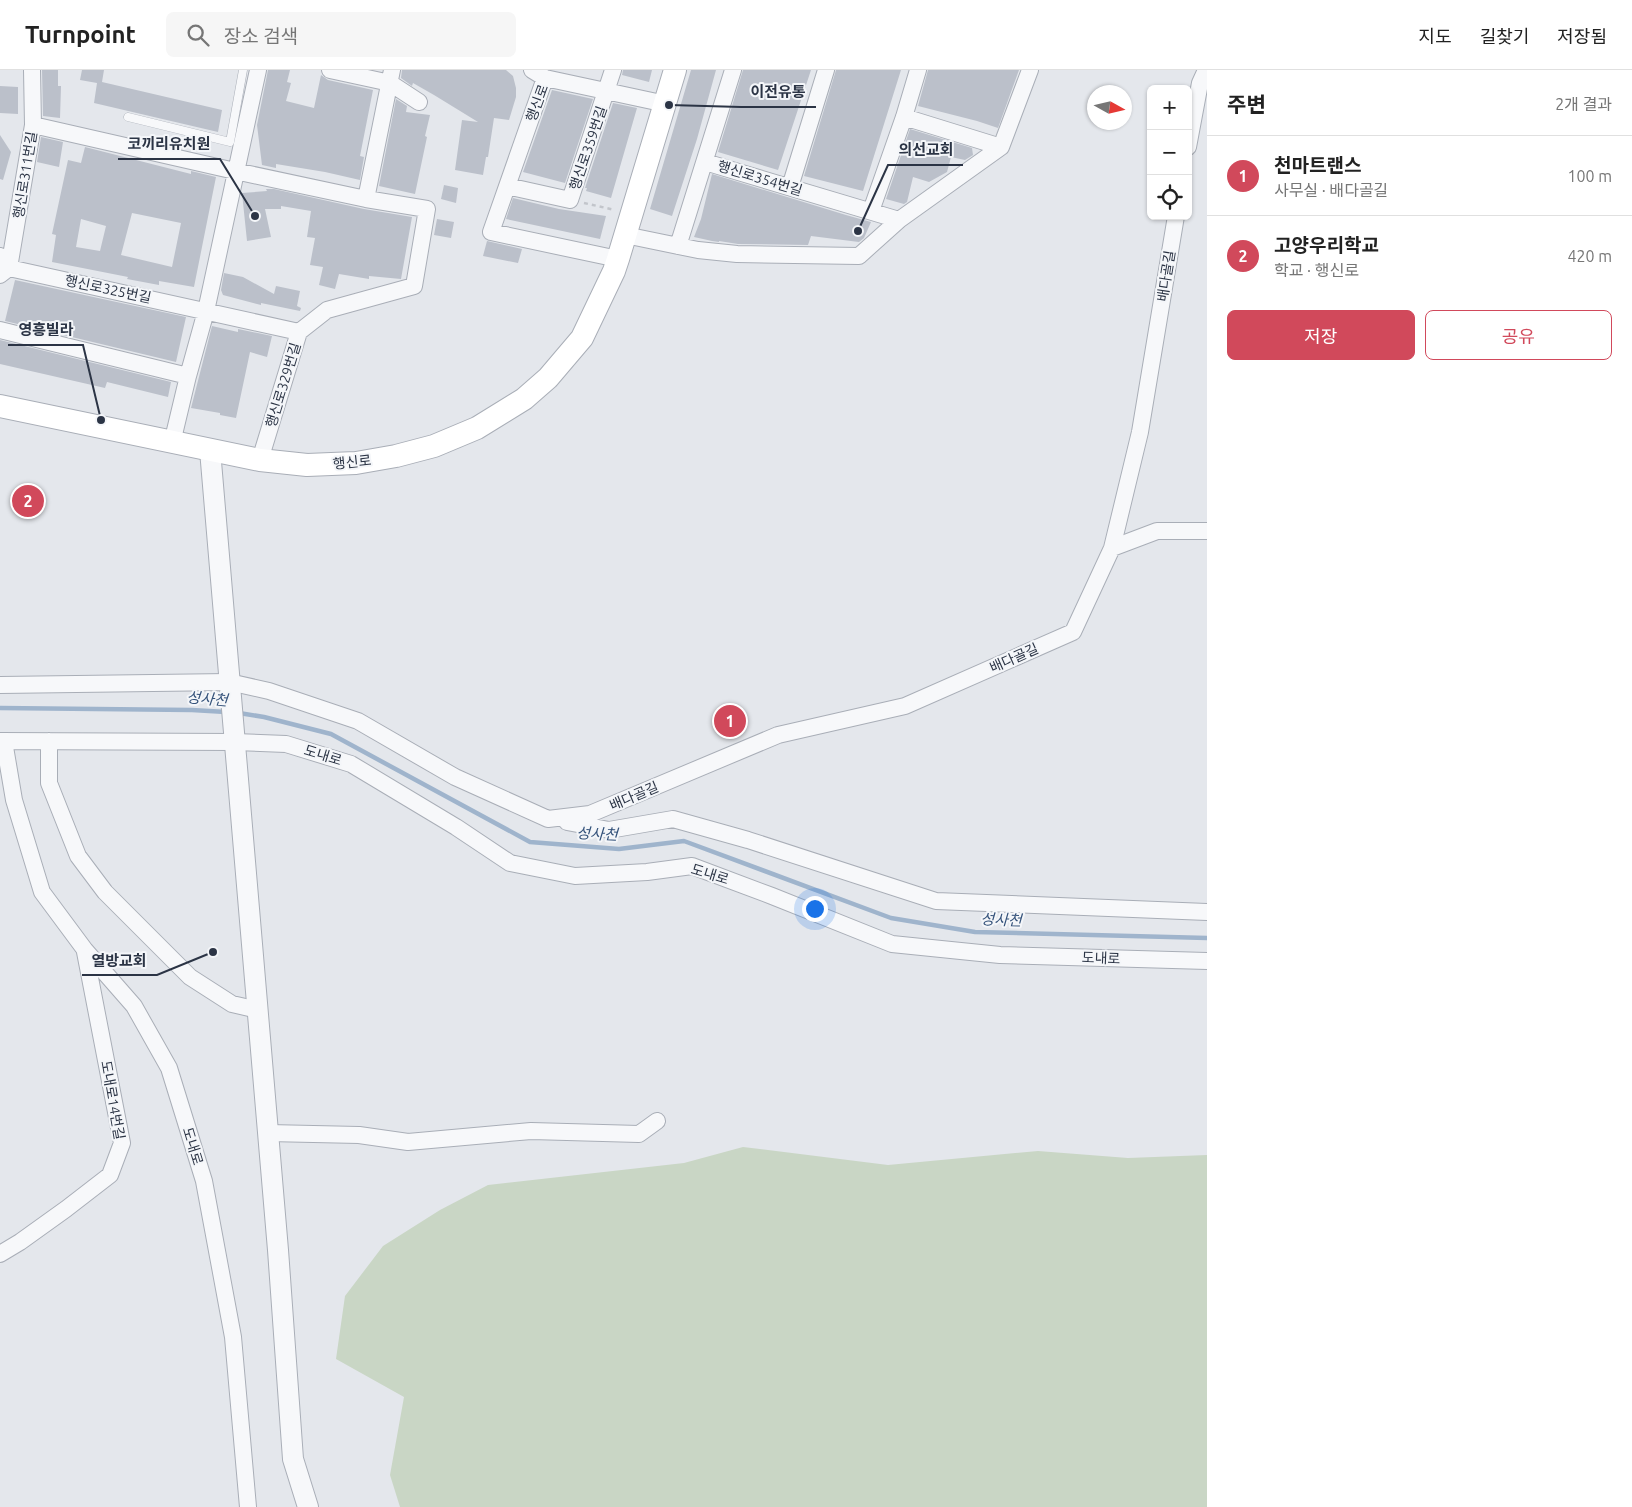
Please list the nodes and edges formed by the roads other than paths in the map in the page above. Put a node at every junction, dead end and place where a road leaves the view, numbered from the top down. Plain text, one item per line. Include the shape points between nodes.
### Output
1 (32, 70) edge
2 (243, 70) edge
3 (258, 70) edge
4 (330, 70) edge
5 (613, 70) edge
6 (675, 70) edge
7 (733, 70) edge
8 (826, 70) edge
9 (918, 70) edge
10 (1030, 70) edge
11 (1206, 70) edge
12 (538, 74) edge
13 (391, 77) edge
14 (607, 91) junction
15 (419, 102) dead end
16 (666, 104) junction
17 (128, 117) dead end
18 (904, 117) junction
19 (33, 124) junction
20 (1191, 130) edge
21 (1001, 147) junction
22 (705, 162) junction
23 (236, 172) junction
24 (507, 186) junction
25 (790, 187) junction
26 (366, 199) junction
27 (870, 211) junction
28 (899, 220) junction
29 (1175, 220) edge
30 (625, 235) junction
31 (678, 246) junction
32 (618, 259) junction
33 (3, 266) edge
34 (206, 311) junction
35 (0, 330) edge
36 (299, 332) junction
37 (188, 376) junction
38 (0, 406) edge
39 (172, 443) junction
40 (210, 450) junction
41 (260, 460) junction
42 (1207, 531) edge
43 (1112, 548) junction
44 (0, 685) edge
45 (230, 687) junction
46 (234, 737) junction
47 (2, 741) edge
48 (49, 741) junction
49 (548, 819) junction
50 (1207, 912) edge
51 (85, 950) junction
52 (1207, 961) edge
53 (258, 1010) junction
54 (657, 1121) dead end
55 (268, 1133) junction
56 (0, 1254) edge
57 (248, 1507) edge
58 (308, 1507) edge

1 - 19 street, 행신로311번길
2 - 17 lane via 230,142
3 - 23 street
4 - 13 street
5 - 14 street, 행신로359번길
6 - 16 main road, 행신로
7 - 22 street
8 - 25 street
9 - 18 street
10 - 21 street
11 - 20 street via 1200,83
12 - 14 street, 행신로359번길
12 - 24 street, 행신로
13 - 15 street
13 - 26 street
14 - 16 street, 행신로359번길
14 - 24 street, 행신로359번길 via 570,200
16 - 30 main road, 행신로
18 - 21 street
18 - 27 street
19 - 23 street
19 - 33 street, 행신로311번길
21 - 28 street
22 - 25 street, 행신로354번길
22 - 31 street, 행신로354번길
23 - 26 street
23 - 34 street
24 - 32 street, 행신로 via 491,232
25 - 27 street, 행신로354번길
26 - 36 street, 행신로329번길 via 427,209 414,286 327,310
27 - 28 street, 행신로354번길
28 - 31 street via 859,256 737,254
29 - 43 street, 배다골길 via 1140,432
30 - 31 street
30 - 32 main road, 행신로
32 - 41 main road, 행신로 via 577,344 548,378 524,399 477,428 434,446 356,463 307,465
33 - 34 street, 행신로325번길
34 - 36 street, 행신로325번길
34 - 37 street
35 - 37 street
36 - 41 street, 행신로329번길
37 - 39 street
38 - 39 main road, 행신로
39 - 40 main road, 행신로
40 - 41 main road, 행신로
40 - 45 street
42 - 43 street via 1157,531
43 - 49 street, 배다골길 via 1073,632 905,706 778,735 590,814
44 - 45 street, 배다골길
45 - 46 street
45 - 49 street, 배다골길 via 269,691 358,721 455,777
46 - 48 street, 도내로
46 - 52 street, 도내로 via 286,744 350,764 510,863 575,876 692,866 892,944 1000,955
46 - 53 street
47 - 48 street, 도내로
47 - 51 street, 도내로 via 14,800 42,892
48 - 53 street via 49,783 78,856 105,892 190,976 232,1004
49 - 50 street, 배다골길 via 609,830 673,819 936,900
51 - 56 street, 도내로14번길 via 122,1143 110,1175 66,1210
51 - 57 street, 도내로 via 134,1006 169,1068 204,1181 233,1337
53 - 55 street
54 - 55 street via 639,1134 531,1130 408,1142 359,1135
55 - 58 street via 293,1459

